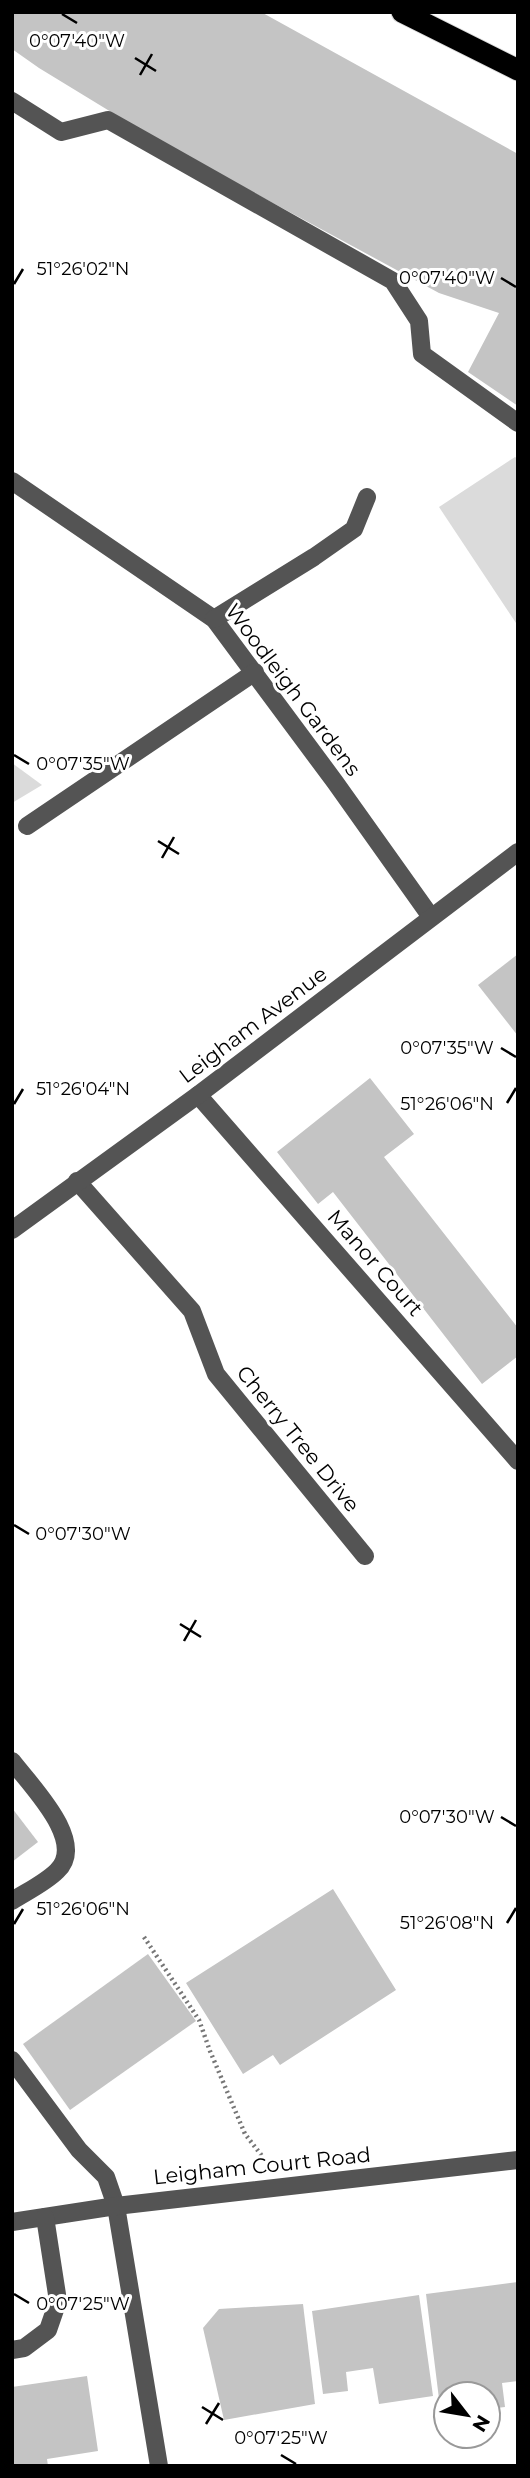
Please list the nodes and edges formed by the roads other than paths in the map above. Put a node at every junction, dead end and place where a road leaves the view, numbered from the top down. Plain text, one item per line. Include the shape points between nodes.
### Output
1 (402, 12) edge
2 (518, 71) edge
3 (12, 101) edge
4 (518, 423) edge
5 (12, 481) edge
6 (367, 497) dead end
7 (214, 619) junction
8 (255, 672) junction
9 (27, 826) dead end
10 (518, 852) edge
11 (431, 917) junction
12 (198, 1096) junction
13 (77, 1181) junction
14 (12, 1230) edge
15 (518, 1461) edge
16 (365, 1556) dead end
17 (12, 1761) edge
18 (12, 1901) edge
19 (12, 2060) edge
20 (518, 2160) edge
21 (116, 2206) junction
22 (45, 2217) junction
23 (12, 2222) edge
24 (12, 2350) edge
25 (159, 2466) edge

1 - 2 highway
3 - 4 street via 61,132 108,120 393,281 419,321 422,354
5 - 7 street, Woodleigh Gardens
6 - 7 street via 354,529
7 - 8 street, Woodleigh Gardens
8 - 9 street
8 - 11 street, Woodleigh Gardens
10 - 11 street, Leigham Avenue
11 - 12 street, Leigham Avenue
12 - 13 street, Leigham Avenue
12 - 15 street, Manor Court
13 - 14 street, Leigham Avenue
13 - 16 street, Cherry Tree Drive via 192,1311 216,1374
17 - 18 street via 62,1827 67,1850 59,1870
19 - 21 street via 79,2150 107,2177
20 - 21 street, Leigham Court Road
21 - 22 street, Leigham Court Road
21 - 25 street
22 - 23 street, Leigham Court Road
22 - 24 street via 58,2301 48,2330 24,2348

